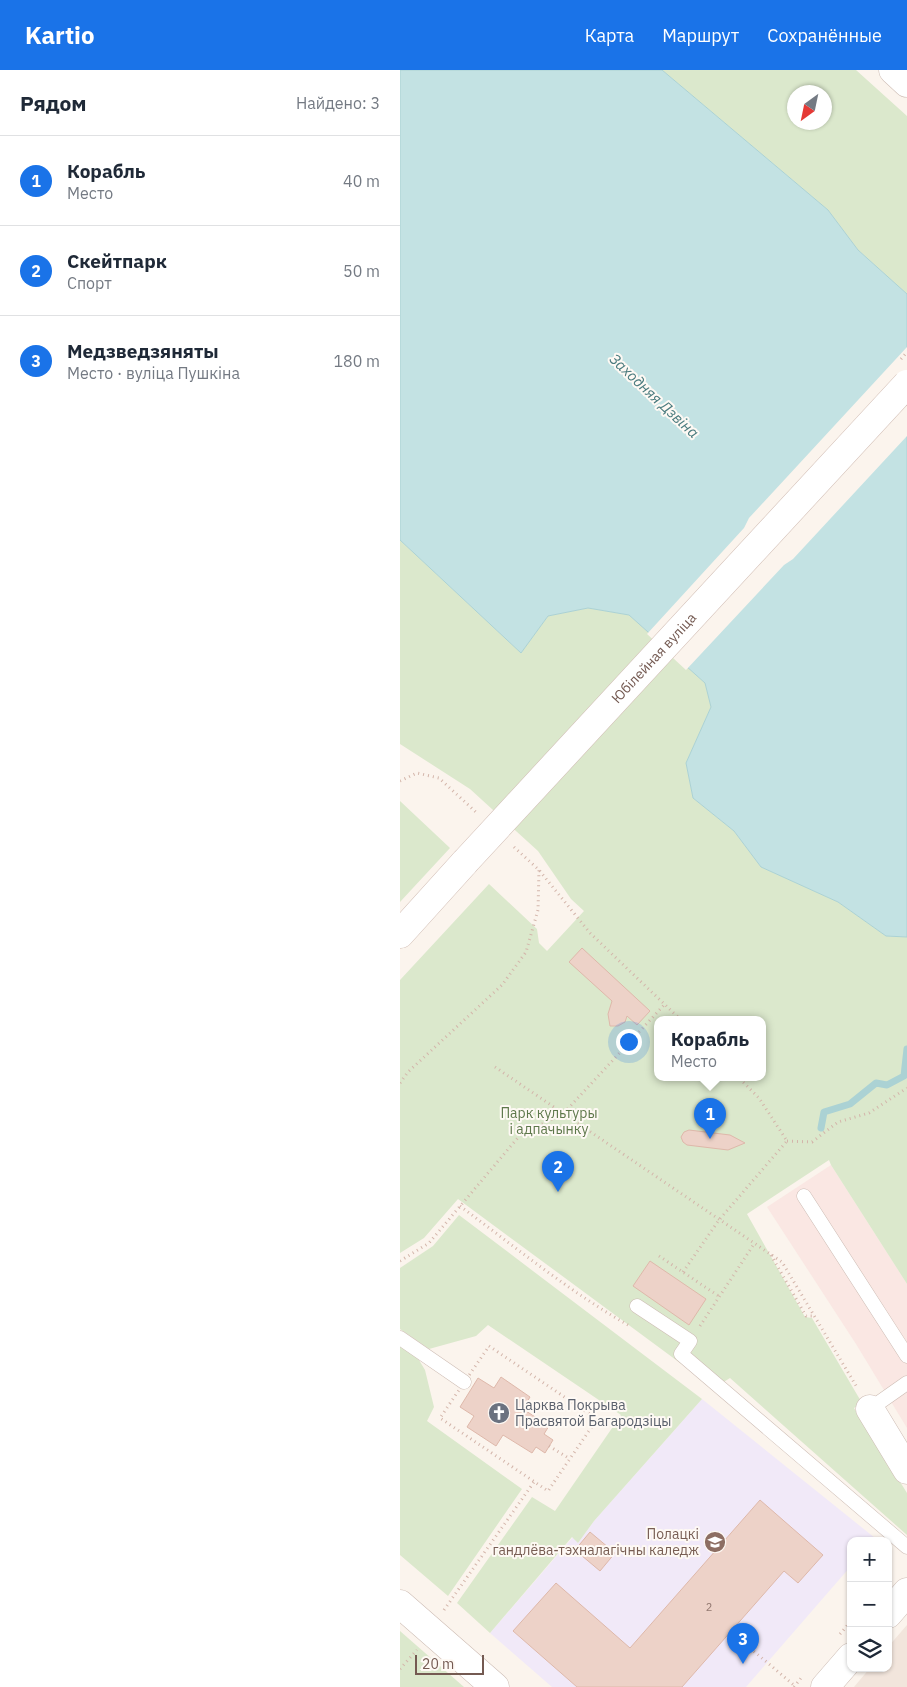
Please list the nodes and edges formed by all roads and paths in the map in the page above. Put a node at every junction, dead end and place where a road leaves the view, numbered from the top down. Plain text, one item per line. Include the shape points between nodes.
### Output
1 (893, 70) edge
2 (907, 83) edge
3 (907, 384) edge
4 (539, 870) dead end
5 (400, 934) edge
6 (600, 942) dead end
7 (665, 1004) junction
8 (677, 1016) edge
9 (495, 1067) dead end
10 (742, 1081) edge
11 (400, 1083) edge
12 (907, 1088) edge
13 (563, 1114) junction
14 (787, 1141) junction
15 (804, 1196) dead end
16 (460, 1206) junction
17 (719, 1220) junction
18 (754, 1244) junction
19 (771, 1255) junction
20 (659, 1256) dead end
21 (400, 1261) edge
22 (683, 1272) junction
23 (720, 1296) junction
24 (637, 1306) dead end
25 (814, 1316) junction
26 (634, 1328) dead end
27 (400, 1338) edge
28 (690, 1341) junction
29 (907, 1356) edge
30 (464, 1382) junction
31 (907, 1383) edge
32 (870, 1409) junction
33 (549, 1446) dead end
34 (570, 1459) junction
35 (907, 1470) edge
36 (534, 1482) junction
37 (907, 1547) edge
38 (907, 1592) edge
39 (452, 1599) dead end
40 (400, 1604) edge
41 (892, 1609) edge
42 (731, 1632) dead end
43 (419, 1648) dead end
44 (847, 1662) edge
45 (400, 1669) edge
46 (794, 1686) edge
47 (494, 1687) edge
48 (825, 1687) edge

1 - 2 main road
3 - 5 main road, Юбілейная вуліца, bridge
4 - 11 path via 538,910 526,952 502,986
6 - 7 path
7 - 8 path
7 - 13 path
9 - 13 path
10 - 14 path via 758,1098
12 - 14 path via 869,1113 838,1122 812,1142
13 - 16 path via 520,1134
13 - 17 path
14 - 17 path
15 - 29 lane
16 - 21 path via 428,1242
16 - 26 path via 558,1278
17 - 18 path
17 - 22 path
18 - 19 path
18 - 23 path
19 - 25 path via 782,1262
19 - 25 path via 806,1316
20 - 22 path
22 - 23 path
23 - 28 path
24 - 28 lane
25 - 32 path
27 - 30 lane
28 - 37 lane via 681,1354
30 - 34 path via 489,1346 597,1419
30 - 36 path via 440,1418
31 - 32 lane
32 - 35 main road
33 - 34 path
34 - 36 path via 548,1491
36 - 39 path
38 - 41 main road
40 - 47 main road
42 - 46 path
43 - 45 path
44 - 48 main road

